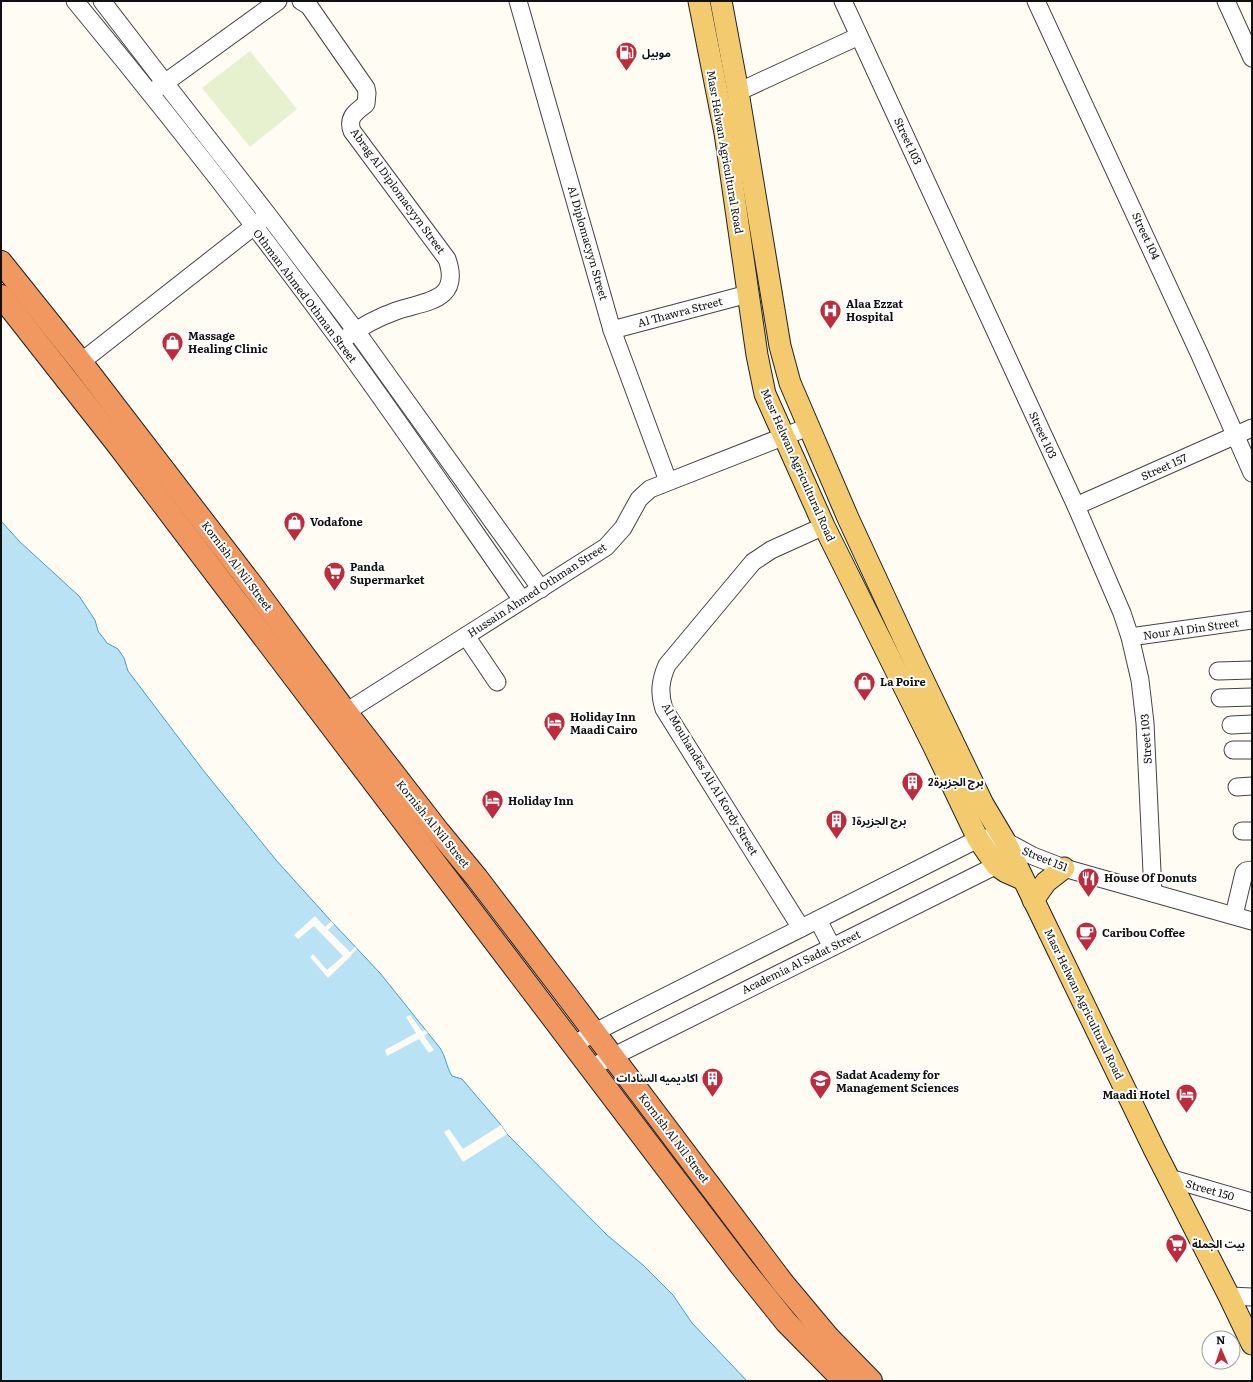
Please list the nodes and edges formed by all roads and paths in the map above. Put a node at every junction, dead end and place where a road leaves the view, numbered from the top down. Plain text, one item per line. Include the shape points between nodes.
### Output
1 (75, 1) edge
2 (102, 1) edge
3 (278, 1) edge
4 (301, 1) edge
5 (518, 1) edge
6 (699, 1) edge
7 (721, 1) edge
8 (843, 1) edge
9 (1036, 1) edge
10 (1226, 1) edge
11 (859, 36) junction
12 (1252, 58) edge
13 (158, 88) junction
14 (738, 92) junction
15 (268, 215) junction
16 (254, 226) junction
17 (1, 262) edge
18 (748, 294) junction
19 (1, 296) edge
20 (612, 330) junction
21 (356, 331) junction
22 (341, 342) junction
23 (81, 362) junction
24 (808, 427) junction
25 (1252, 428) edge
26 (1235, 435) junction
27 (783, 436) junction
28 (445, 455) junction
29 (428, 466) junction
30 (1252, 473) edge
31 (668, 481) junction
32 (1076, 506) junction
33 (824, 526) junction
34 (541, 589) junction
35 (522, 600) junction
36 (1252, 620) edge
37 (466, 636) junction
38 (1130, 637) junction
39 (1252, 670) edge
40 (1218, 671) dead end
41 (497, 682) dead end
42 (1252, 697) edge
43 (1220, 698) dead end
44 (346, 712) junction
45 (1252, 724) edge
46 (1231, 725) dead end
47 (1232, 750) dead end
48 (1252, 750) edge
49 (978, 840) junction
50 (1004, 855) junction
51 (1064, 868) junction
52 (1252, 870) edge
53 (1153, 893) junction
54 (1033, 900) junction
55 (1234, 916) junction
56 (818, 920) junction
57 (1252, 920) edge
58 (801, 928) junction
59 (832, 947) junction
60 (595, 1032) junction
61 (573, 1045) junction
62 (612, 1056) junction
63 (590, 1068) junction
64 (1169, 1178) junction
65 (1252, 1190) edge
66 (1231, 1196) junction
67 (1252, 1202) edge
68 (1229, 1296) junction
69 (1252, 1297) edge
70 (1252, 1344) edge
71 (844, 1381) edge
72 (871, 1381) edge

1 - 13 street, Othman Ahmed Othman Street
2 - 13 street, Othman Ahmed Othman Street
3 - 13 street
4 - 21 street, Abrag Al Diplomacyyn Street via 309,6 368,93 366,104 352,115 352,131 447,259 450,268 451,278 448,286 435,300 382,316
5 - 20 street, Al Diplomacyyn Street
6 - 18 main road, Masr Helwan Agricultural Road via 725,134
7 - 14 main road, Masr Helwan Agricultural Road
8 - 11 street, Street 103
9 - 26 street, Street 104
10 - 12 street
11 - 14 street
11 - 32 street, Street 103
13 - 15 street, Othman Ahmed Othman Street
13 - 16 street, Othman Ahmed Othman Street
14 - 24 main road, Masr Helwan Agricultural Road via 780,346 790,383
15 - 16 street
15 - 21 street, Othman Ahmed Othman Street
16 - 22 street, Othman Ahmed Othman Street
16 - 23 street
17 - 23 highway, Kornish Al Nil Street
18 - 20 street, Al Thawra Street
18 - 27 main road, Masr Helwan Agricultural Road via 762,381
19 - 61 highway, Kornish Al Nil Street via 118,445
20 - 31 street, Al Diplomacyyn Street
21 - 22 street, Abrag Al Diplomacyyn Street
21 - 28 street, Othman Ahmed Othman Street
22 - 29 street, Othman Ahmed Othman Street
23 - 44 highway, Kornish Al Nil Street
24 - 27 street, Hussain Ahmed Othman Street
24 - 50 main road, Masr Helwan Agricultural Road
25 - 26 street, Street 157
26 - 30 street, Street 104
26 - 32 street, Street 157
27 - 31 street, Hussain Ahmed Othman Street
27 - 33 main road, Masr Helwan Agricultural Road
28 - 29 street
28 - 34 street, Othman Ahmed Othman Street
29 - 35 street, Othman Ahmed Othman Street
31 - 34 street, Hussain Ahmed Othman Street via 644,493 623,528 606,546
32 - 38 street, Street 103
33 - 49 main road, Masr Helwan Agricultural Road
33 - 58 street, Al Mouhandes Ali Al Kordy Street via 771,550 753,562 667,665 660,687 664,709
34 - 35 street, Hussain Ahmed Othman Street
35 - 37 street, Hussain Ahmed Othman Street
36 - 38 street, Nour Al Din Street
37 - 41 street
37 - 44 street, Hussain Ahmed Othman Street
38 - 53 street, Street 103 via 1146,723
39 - 40 street
42 - 43 street
44 - 60 highway, Kornish Al Nil Street
45 - 46 street
47 - 48 street
49 - 50 main road, Masr Helwan Agricultural Road via 982,848
49 - 56 street
50 - 51 street, Street 151 via 1033,856
50 - 54 main road, Masr Helwan Agricultural Road via 1022,879
50 - 59 street, Academia Al Sadat Street
51 - 53 street, Street 151
51 - 54 main road via 1046,882
52 - 55 street via 1246,870 1244,873
53 - 55 street, Street 151
54 - 64 main road, Masr Helwan Agricultural Road
55 - 57 street, Street 151
56 - 58 street
56 - 59 street
58 - 60 street
59 - 62 street, Academia Al Sadat Street
60 - 61 street
60 - 62 highway, Kornish Al Nil Street
61 - 63 highway, Kornish Al Nil Street
62 - 63 street, Academia Al Sadat Street
62 - 72 highway, Kornish Al Nil Street via 783,1284 829,1338
63 - 71 highway, Kornish Al Nil Street via 759,1290 786,1322
64 - 66 street, Street 150
64 - 68 main road, Masr Helwan Agricultural Road
65 - 66 street
66 - 67 street, Street 150
68 - 69 street
68 - 70 main road, Masr Helwan Agricultural Road

